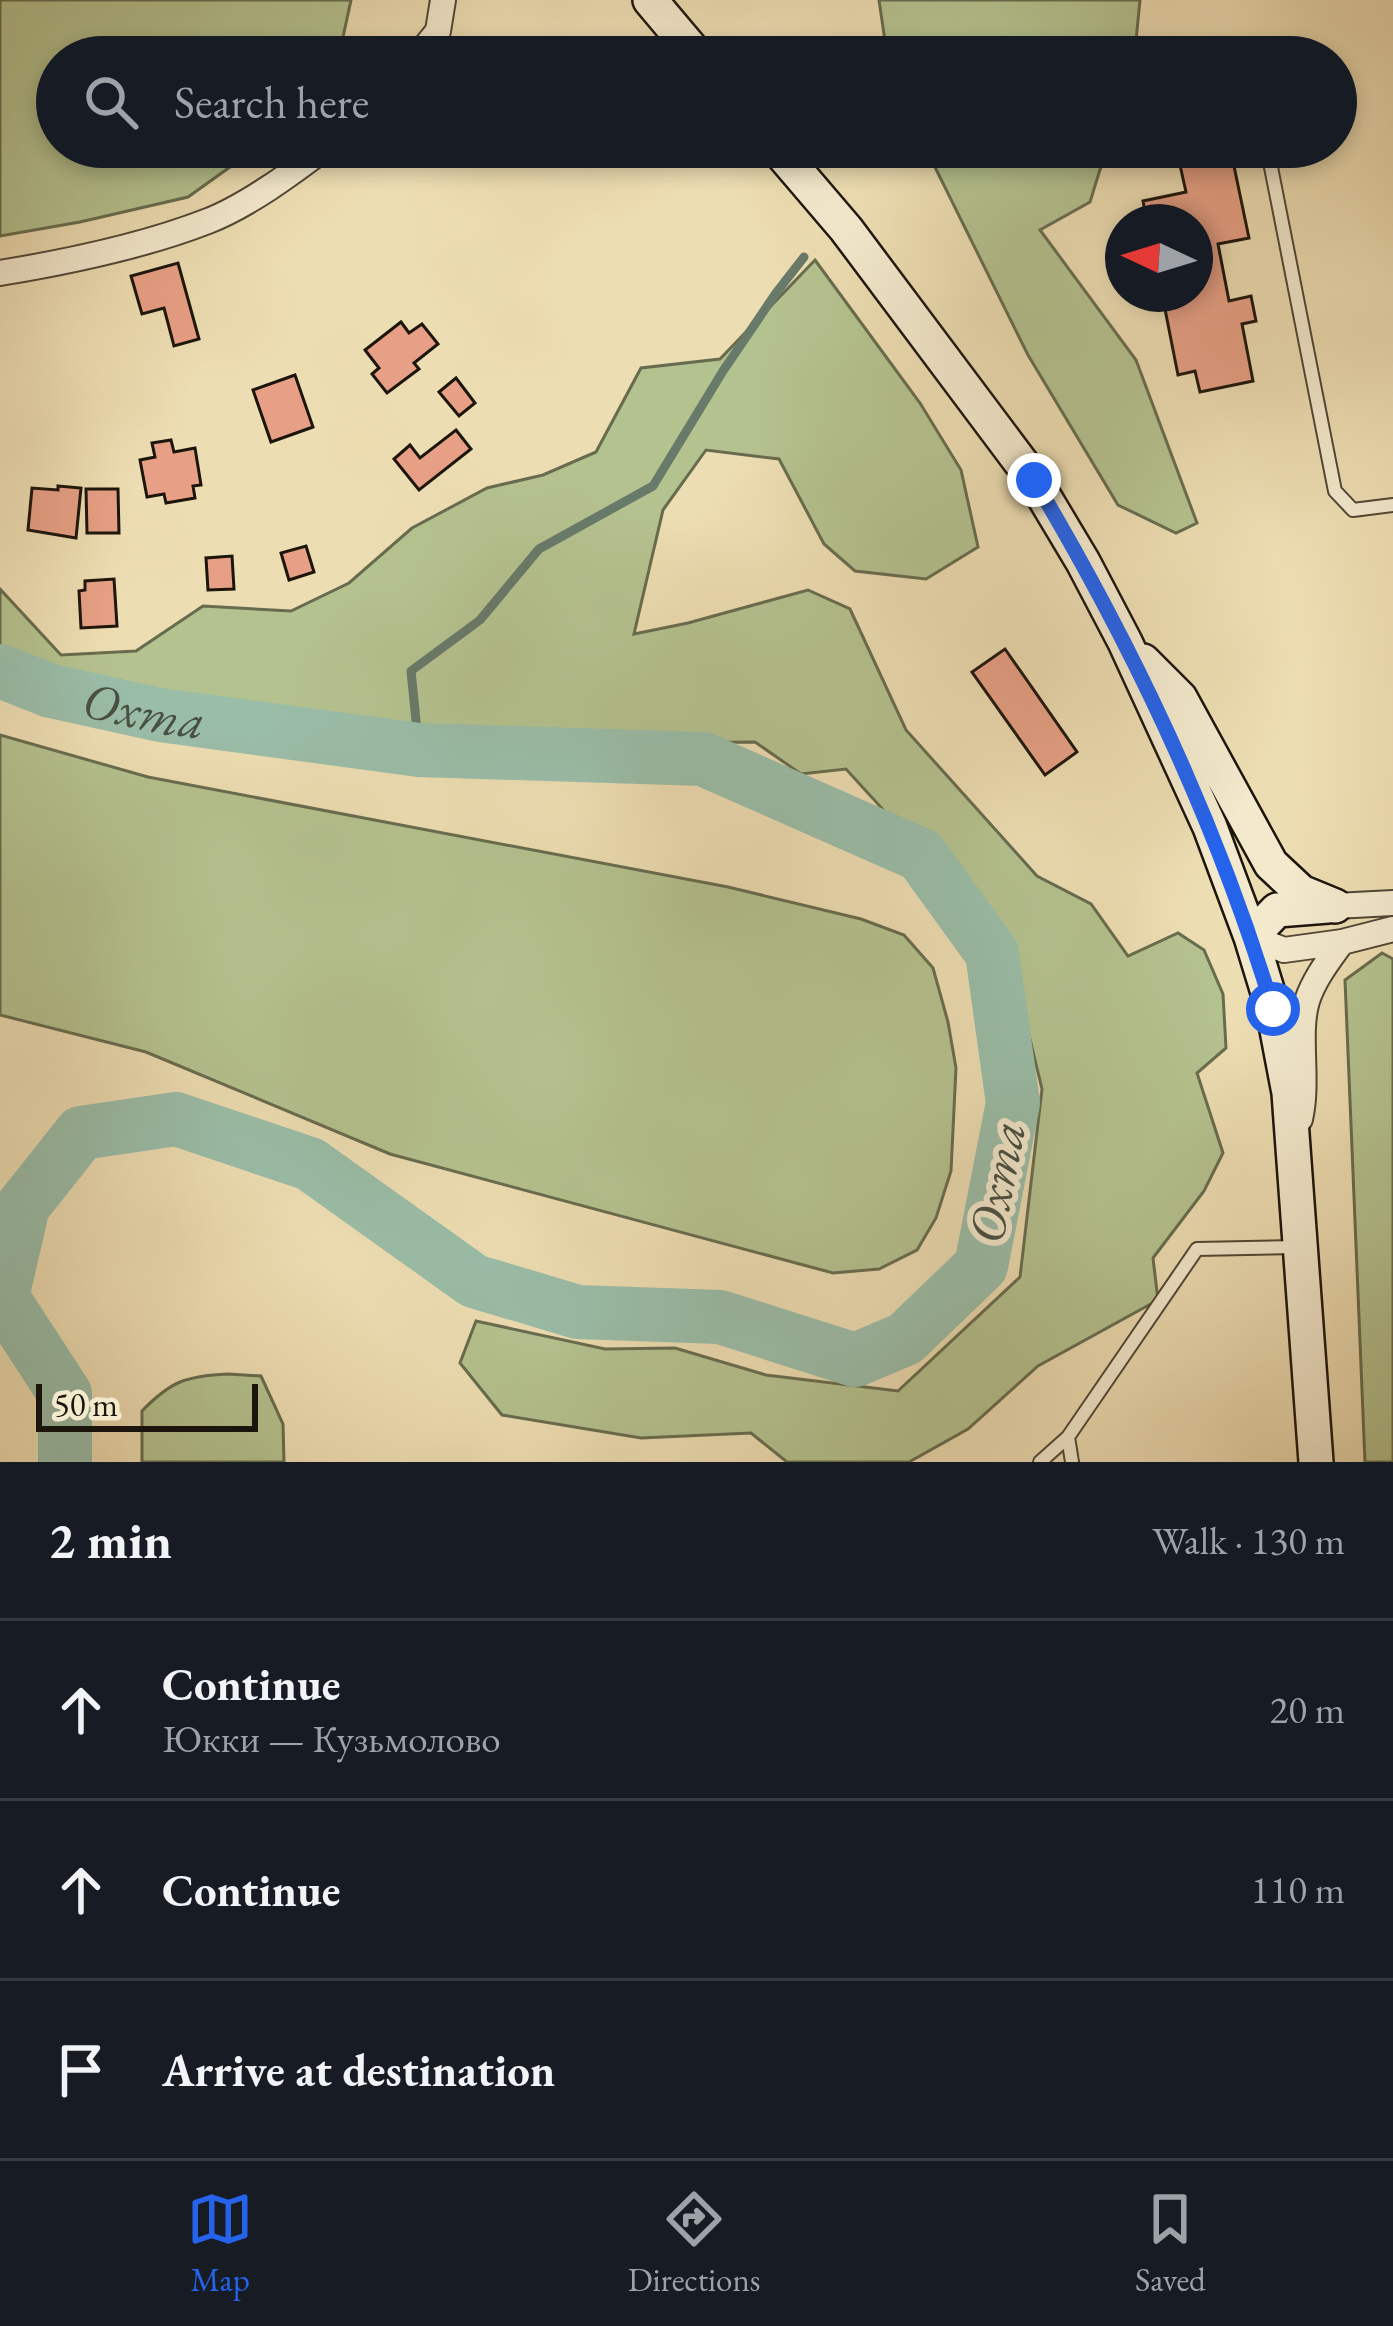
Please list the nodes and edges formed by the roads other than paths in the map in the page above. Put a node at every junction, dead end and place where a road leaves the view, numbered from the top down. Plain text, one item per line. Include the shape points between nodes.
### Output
1 (443, 0) edge
2 (650, 0) edge
3 (433, 36) edge
4 (680, 36) edge
5 (299, 168) edge
6 (794, 168) edge
7 (1271, 168) edge
8 (0, 273) edge
9 (1393, 505) edge
10 (1125, 642) junction
11 (1393, 903) edge
12 (1335, 906) junction
13 (1393, 929) edge
14 (1251, 937) junction
15 (1342, 942) junction
16 (1293, 1144) junction
17 (1300, 1247) junction
18 (1068, 1437) junction
19 (1040, 1462) edge
20 (1072, 1462) edge
21 (1316, 1462) edge

1 - 3 street
2 - 4 main road
5 - 8 street via 210,220
6 - 10 main road via 1034,480
7 - 9 lane via 1335,491 1353,510
10 - 12 main road via 1180,698 1271,864 1301,892
10 - 14 main road
11 - 12 street
12 - 14 main road via 1277,910
13 - 15 street
14 - 15 street via 1284,950
14 - 16 main road via 1273,1009
15 - 16 street via 1305,1004 1306,1095
16 - 17 main road
17 - 18 lane via 1197,1249
17 - 21 main road
18 - 19 lane
18 - 20 lane

